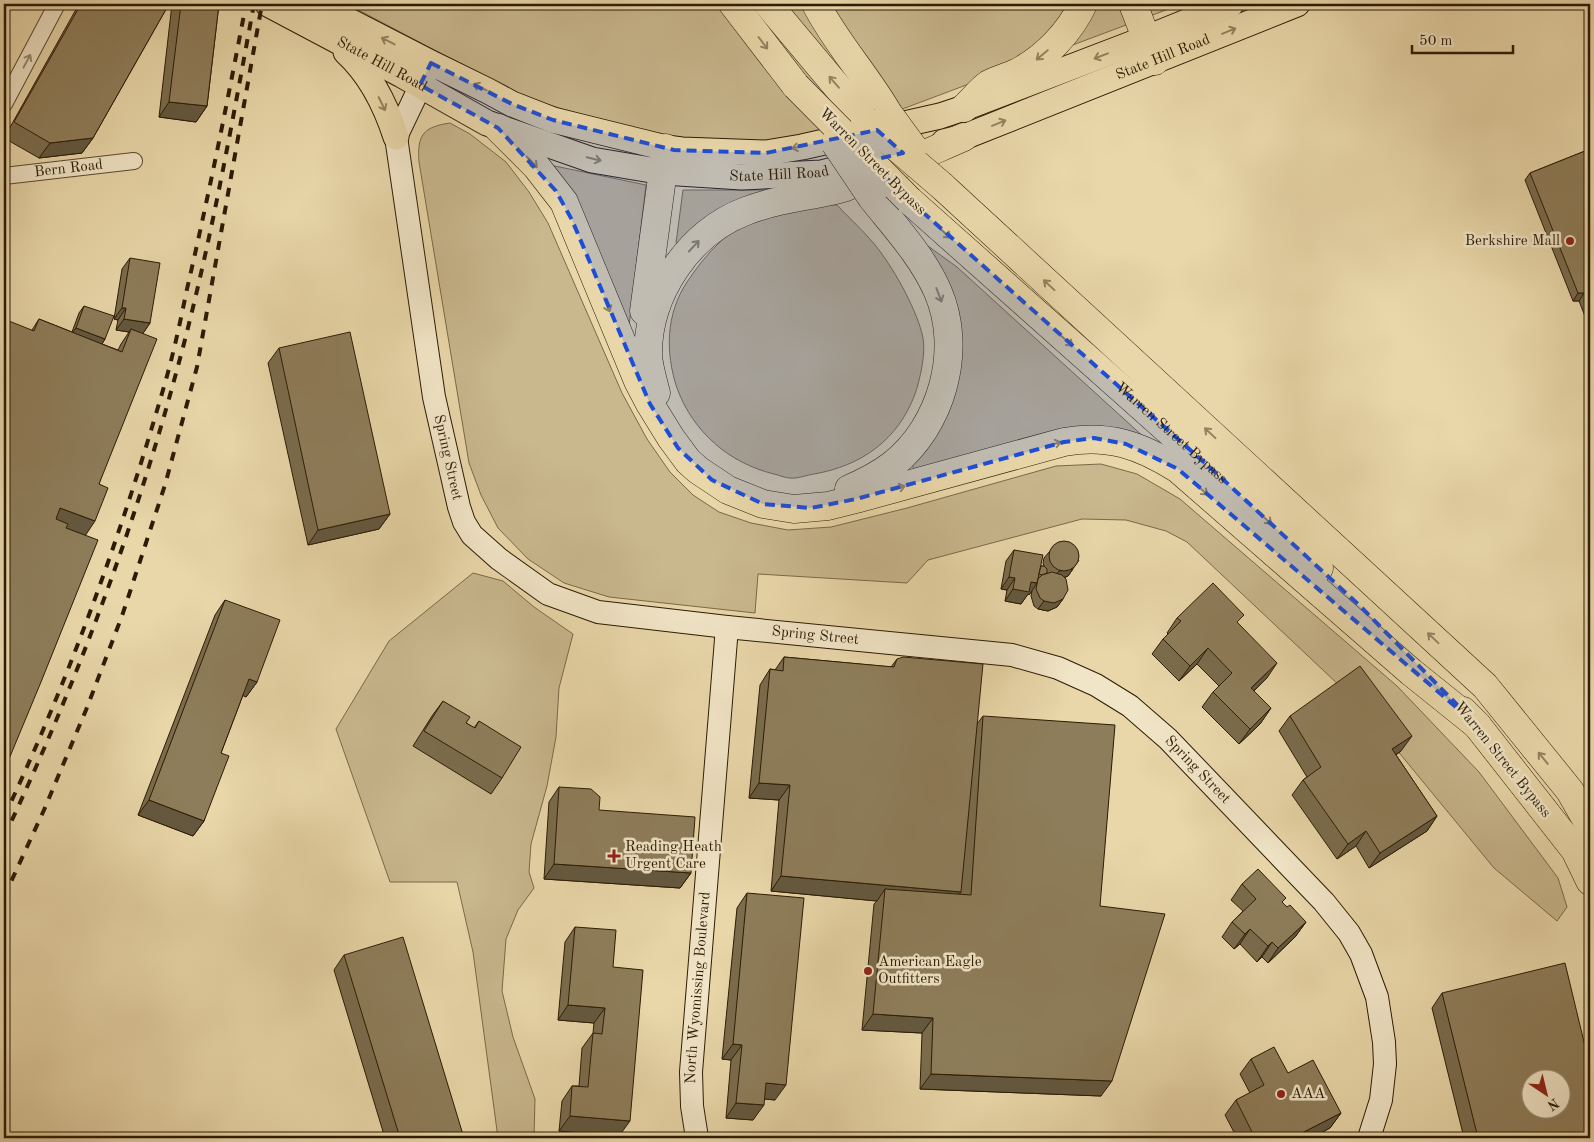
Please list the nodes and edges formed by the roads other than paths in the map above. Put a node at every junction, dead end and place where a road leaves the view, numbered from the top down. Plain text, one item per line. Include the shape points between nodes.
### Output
1 (57, 4) edge
2 (268, 4) edge
3 (316, 4) edge
4 (733, 4) edge
5 (768, 4) edge
6 (816, 4) edge
7 (1084, 4) edge
8 (1133, 4) edge
9 (1146, 4) edge
10 (1231, 4) edge
11 (1297, 4) edge
12 (331, 38) junction
13 (1157, 47) junction
14 (426, 74) junction
15 (796, 86) junction
16 (4, 104) edge
17 (964, 108) junction
18 (877, 116) junction
19 (498, 128) junction
20 (396, 137) junction
21 (964, 137) junction
22 (134, 161) dead end
23 (672, 161) junction
24 (4, 176) edge
25 (658, 301) junction
26 (650, 404) junction
27 (727, 627) junction
28 (1477, 724) junction
29 (1570, 792) junction
30 (1590, 818) edge
31 (1590, 826) edge
32 (1574, 850) junction
33 (1590, 881) edge
34 (1590, 892) edge
35 (697, 1138) edge
36 (1369, 1138) edge

16 -> 1 street
2 - 12 main road, State Hill Road
14 -> 3 main road, State Hill Road
4 -> 15 highway, Warren Street Bypass
18 -> 5 highway, Warren Street Bypass
6 - 18 highway
7 -> 17 highway via 1062,36 1041,57 1016,74 988,85
8 - 13 highway
9 - 13 highway
10 - 13 main road, State Hill Road
13 -> 11 main road, State Hill Road
12 - 14 main road, State Hill Road
12 -> 20 main road via 358,62 371,82
13 -> 17 main road, State Hill Road
21 -> 13 main road, State Hill Road
14 - 19 main road, State Hill Road via 487,123
14 - 20 street
23 -> 14 main road, State Hill Road via 553,120 512,104 488,90
15 -> 25 highway, bridge via 872,198 921,262 938,292 946,319 948,348 940,397 926,426 894,464 846,490 815,497 753,491 716,472 696,456 663,412 648,356 652,319
15 -> 28 highway, Warren Street Bypass, bridge via 908,200 1215,472 1360,606
17 -> 23 main road, State Hill Road via 802,147
29 -> 18 highway, Warren Street Bypass, bridge via 1485,686 942,186
19 -> 23 main road, State Hill Road via 592,160
19 -> 26 highway via 536,166 564,202
20 - 27 street, Spring Street via 434,397 459,508 472,535 548,594 564,600 598,612
21 - 23 main road, State Hill Road via 821,173 742,177
25 -> 21 highway via 689,251 701,238 732,217 758,206 844,188
22 - 24 street, Bern Road
23 - 25 highway
23 - 26 highway via 640,341 641,366
26 -> 28 highway via 688,461 712,480 746,499 794,508 828,506 1075,440 1094,438 1146,450 1178,469 1411,672
27 - 35 street, North Wyomissing Boulevard via 690,1072
27 - 36 street, Spring Street via 1012,656 1082,678 1130,706 1168,739 1324,902 1361,954 1377,997 1385,1064 1381,1100
28 - 32 highway, Warren Street Bypass
29 - 30 highway
29 - 31 highway, Warren Street Bypass
32 - 33 highway, Warren Street Bypass
32 - 34 highway

